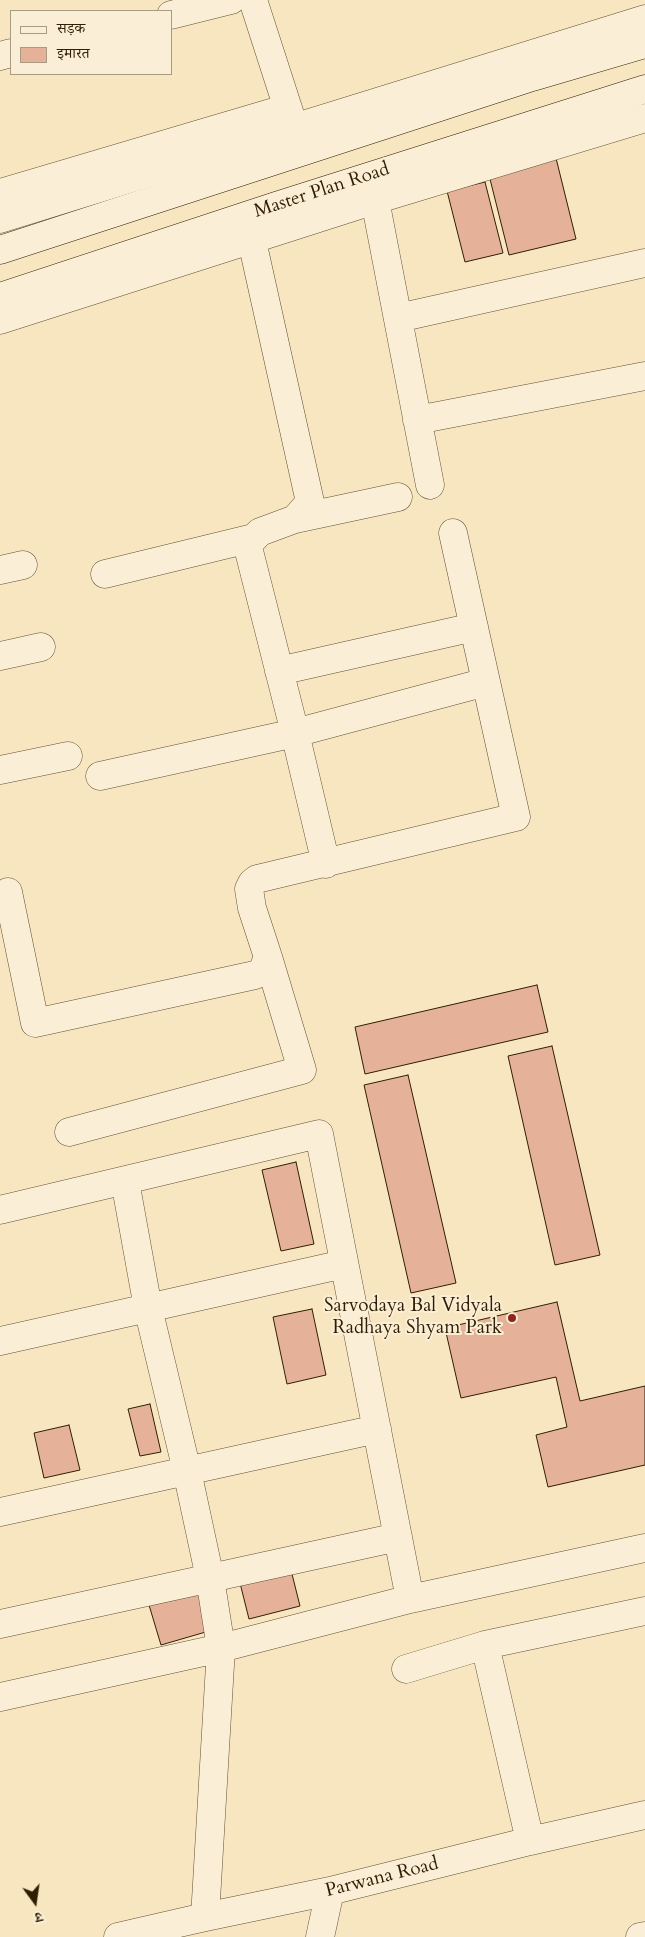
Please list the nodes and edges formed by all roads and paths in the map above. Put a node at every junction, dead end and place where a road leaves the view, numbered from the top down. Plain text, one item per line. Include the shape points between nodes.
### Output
1 (231, 0) edge
2 (252, 0) edge
3 (172, 14) edge
4 (645, 20) edge
5 (645, 44) edge
6 (645, 88) edge
7 (291, 118) junction
8 (645, 118) edge
9 (0, 192) edge
10 (375, 200) junction
11 (0, 220) edge
12 (252, 241) junction
13 (0, 250) edge
14 (645, 263) edge
15 (0, 297) edge
16 (398, 318) junction
17 (0, 320) edge
18 (645, 376) edge
19 (417, 420) junction
20 (430, 485) dead end
21 (398, 497) dead end
22 (295, 519) junction
23 (453, 533) dead end
24 (252, 538) junction
25 (105, 574) dead end
26 (474, 627) junction
27 (41, 647) dead end
28 (0, 656) edge
29 (279, 671) junction
30 (486, 682) junction
31 (294, 733) junction
32 (68, 756) dead end
33 (0, 770) edge
34 (100, 776) dead end
35 (326, 864) junction
36 (8, 892) dead end
37 (268, 957) junction
38 (68, 1132) dead end
39 (125, 1181) junction
40 (0, 1210) edge
41 (344, 1264) junction
42 (148, 1308) junction
43 (0, 1341) edge
44 (377, 1429) junction
45 (187, 1471) junction
46 (0, 1512) edge
47 (398, 1537) junction
48 (645, 1548) edge
49 (210, 1578) junction
50 (410, 1599) junction
51 (645, 1611) edge
52 (0, 1624) edge
53 (485, 1645) junction
54 (221, 1648) junction
55 (406, 1670) dead end
56 (0, 1697) edge
57 (645, 1815) edge
58 (530, 1841) junction
59 (330, 1891) junction
60 (214, 1923) edge
61 (645, 1936) edge
62 (118, 1937) edge
63 (320, 1937) edge
64 (640, 1937) edge

1 - 3 street
2 - 7 street
4 - 7 street
5 - 13 street via 554,70
6 - 15 street, Master Plan Road
7 - 9 street
7 - 11 street
8 - 10 street
10 - 12 street
10 - 16 street
12 - 17 street
12 - 22 street via 309,495 310,502
14 - 16 street
16 - 19 street
18 - 19 street
19 - 20 street
21 - 22 street
22 - 24 street
23 - 26 street
24 - 25 street
24 - 29 street via 249,551
26 - 29 street
26 - 30 street
27 - 28 street
29 - 31 street
30 - 31 street
30 - 35 street via 516,817
31 - 34 street
31 - 35 street
32 - 33 street
35 - 37 street via 264,877 252,883 249,889 252,908
36 - 37 street via 36,1023 255,975 262,972
37 - 38 street via 302,1070
39 - 40 street
39 - 41 street via 319,1134
39 - 42 street
41 - 42 street
41 - 44 street
42 - 43 street
42 - 45 street
44 - 45 street
44 - 47 street
45 - 46 street
45 - 49 street
47 - 49 street
47 - 50 street
48 - 50 street
49 - 52 street
49 - 54 street
50 - 54 street
51 - 53 street
53 - 55 street
53 - 58 street
54 - 56 street
54 - 60 street
57 - 58 street, Parwana Road
58 - 59 street, Parwana Road
59 - 60 street, Parwana Road
59 - 63 street
60 - 62 street, Parwana Road
61 - 64 street

